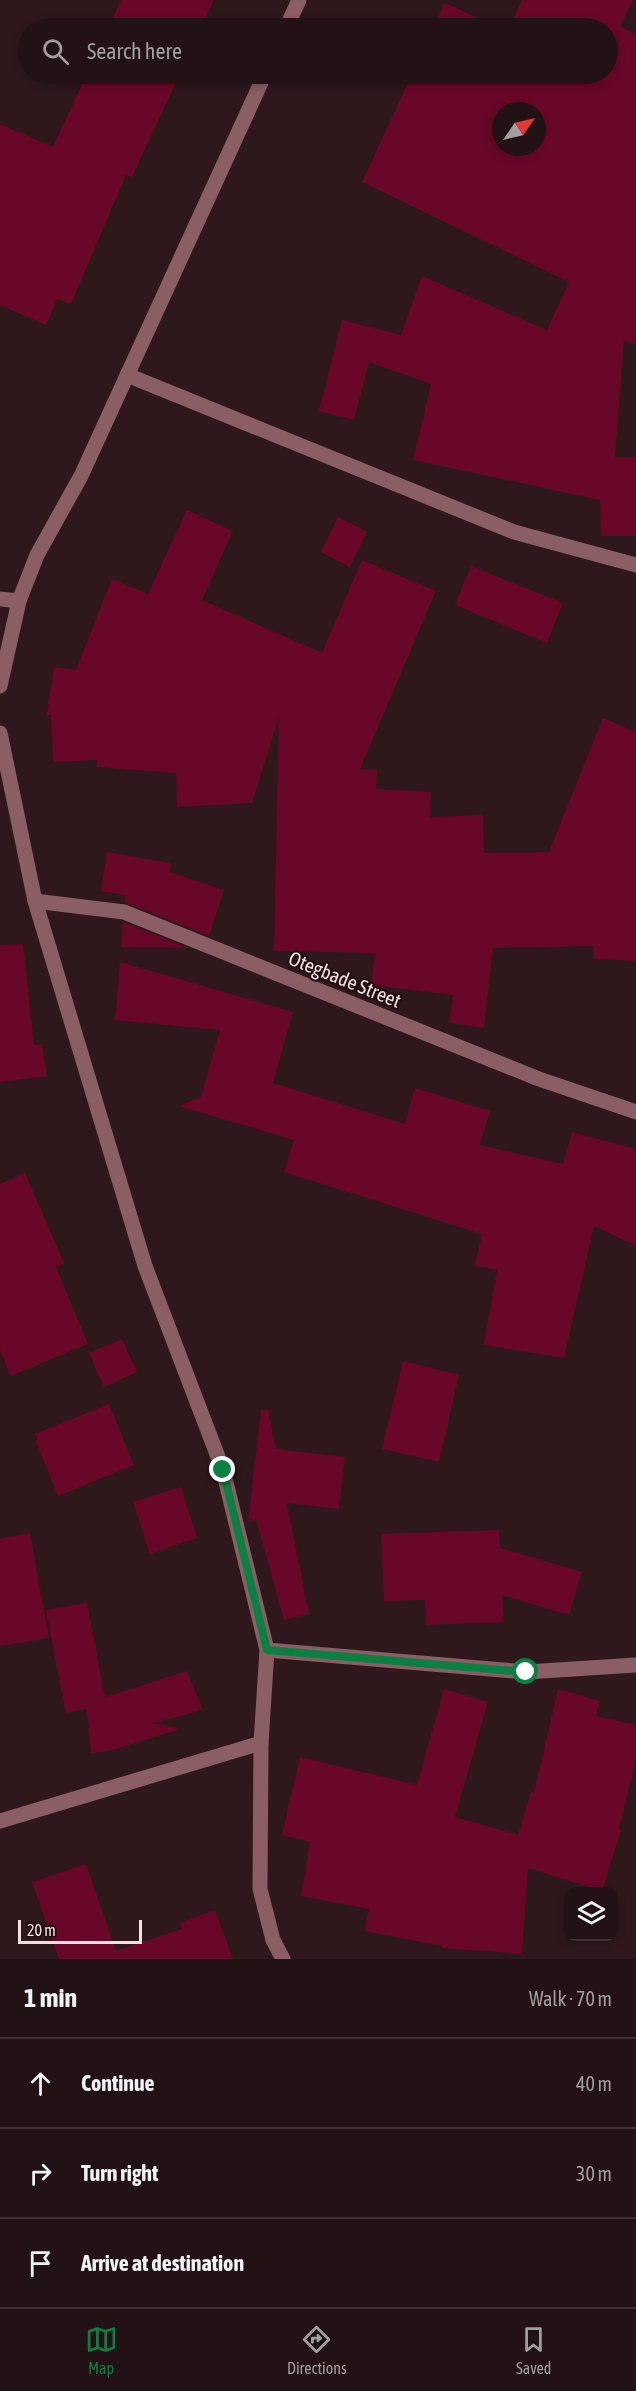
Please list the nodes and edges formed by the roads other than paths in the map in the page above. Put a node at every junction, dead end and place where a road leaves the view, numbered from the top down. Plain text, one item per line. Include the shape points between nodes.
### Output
1 (299, 0) edge
2 (291, 18) edge
3 (261, 84) edge
4 (127, 375) junction
5 (636, 565) edge
6 (0, 599) edge
7 (19, 601) junction
8 (0, 686) edge
9 (1, 744) edge
10 (35, 901) junction
11 (636, 1112) edge
12 (267, 1650) junction
13 (636, 1665) edge
14 (261, 1743) junction
15 (0, 1821) edge
16 (283, 1959) edge

1 - 2 street
3 - 4 street
4 - 5 street via 514,532
4 - 7 street via 81,477 37,555
6 - 7 street
7 - 8 street
9 - 10 street
10 - 11 street, Otegbade Street via 124,912 540,1079
10 - 12 street via 145,1266 223,1470
12 - 13 street via 526,1672
12 - 14 street
14 - 15 street
14 - 16 street via 260,1889 273,1940

